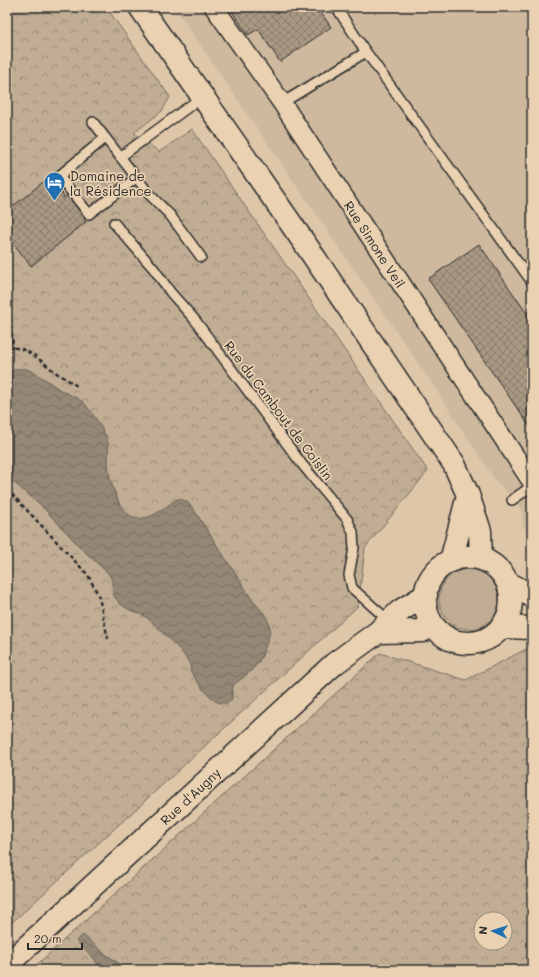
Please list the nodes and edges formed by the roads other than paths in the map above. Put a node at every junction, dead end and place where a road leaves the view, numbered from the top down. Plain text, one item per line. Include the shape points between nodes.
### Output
1 (140, 7) edge
2 (214, 7) edge
3 (336, 7) edge
4 (366, 52) junction
5 (202, 97) junction
6 (282, 103) junction
7 (93, 122) dead end
8 (106, 138) junction
9 (120, 157) junction
10 (136, 178) junction
11 (114, 223) dead end
12 (201, 258) dead end
13 (532, 282) edge
14 (532, 482) edge
15 (532, 486) edge
16 (468, 495) junction
17 (512, 500) dead end
18 (481, 559) junction
19 (451, 561) junction
20 (508, 583) junction
21 (426, 595) junction
22 (532, 596) edge
23 (433, 626) junction
24 (383, 627) junction
25 (502, 627) junction
26 (532, 628) edge
27 (7, 965) edge

1 - 5 main road
2 - 6 street, Rue Simone Veil
3 - 4 lane
4 - 6 lane
4 - 13 lane
5 - 9 lane
5 - 16 main road via 454,464
6 - 14 street, Rue Simone Veil
7 - 8 lane
8 - 9 lane
8 - 10 lane via 59,176 89,214
9 - 10 lane
10 - 12 lane via 170,215
11 - 24 lane, Rue du Cambout de Coislin via 195,320 301,463 347,519 353,532 354,548 349,575 352,588
15 - 17 lane
16 - 18 main road via 480,531
16 - 19 main road
18 - 19 main road via 468,557
18 - 20 main road via 502,572
19 - 21 main road via 434,574 427,586
20 - 22 main road
20 - 25 main road via 512,596 511,608
21 - 23 main road via 427,613
21 - 24 main road, Rue d'Augny via 400,611
23 - 24 main road via 422,631
23 - 25 main road via 456,642 471,644 485,641 498,633
24 - 27 main road, Rue d'Augny via 334,664
25 - 26 main road

